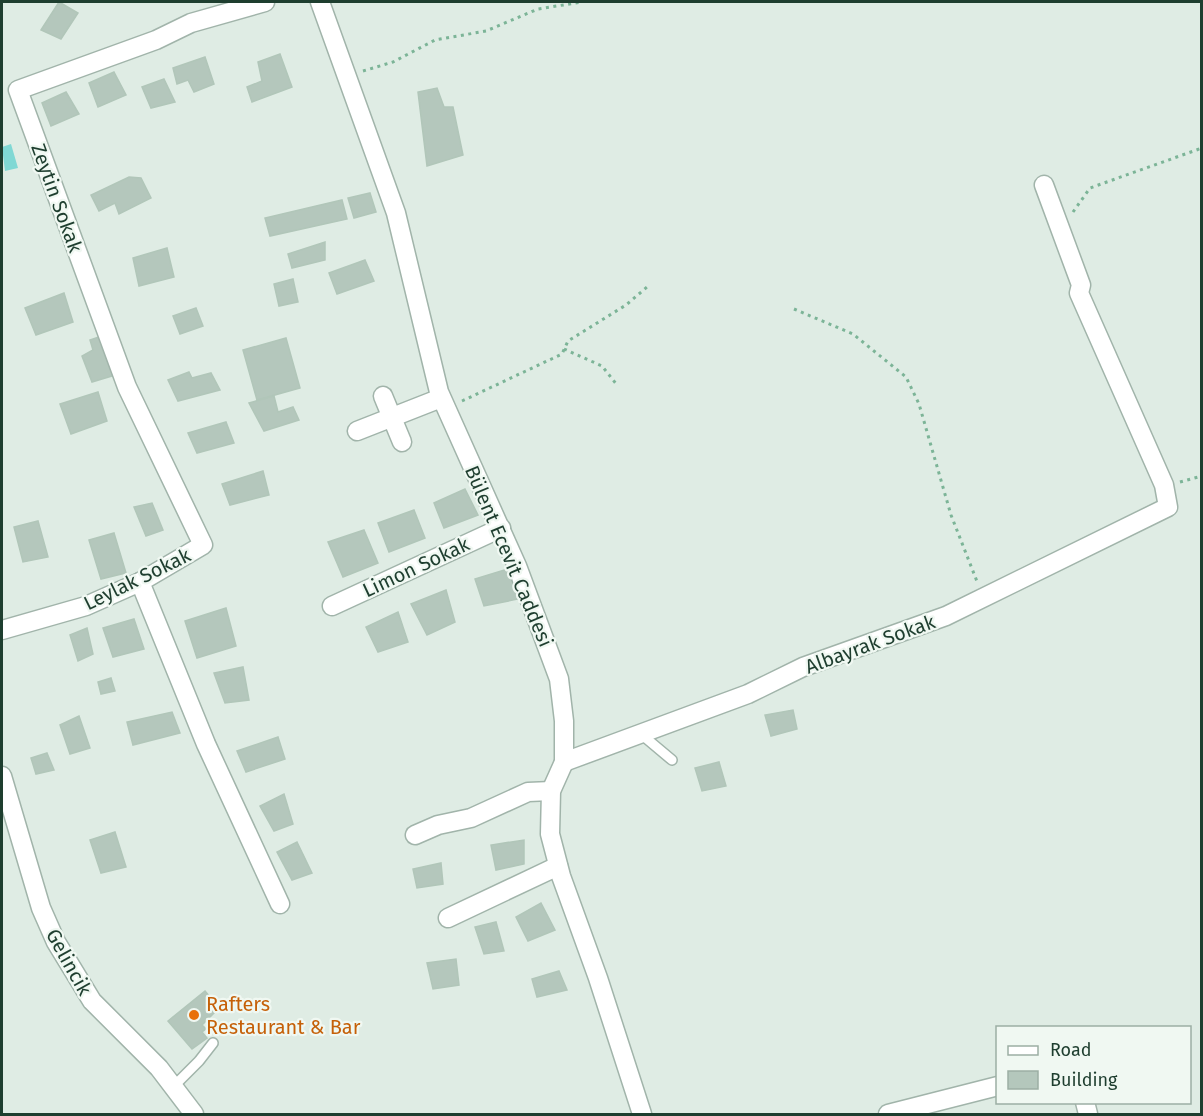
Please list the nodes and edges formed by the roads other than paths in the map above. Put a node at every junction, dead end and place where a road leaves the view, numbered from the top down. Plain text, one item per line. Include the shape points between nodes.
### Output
1 (265, 2) edge
2 (320, 2) edge
3 (1044, 184) dead end
4 (383, 396) dead end
5 (443, 403) junction
6 (393, 417) junction
7 (357, 431) dead end
8 (402, 442) dead end
9 (501, 528) junction
10 (203, 545) joint
11 (140, 582) junction
12 (332, 606) dead end
13 (2, 630) edge
14 (641, 734) junction
15 (672, 760) dead end
16 (564, 762) junction
17 (2, 776) edge
18 (551, 790) junction
19 (415, 835) dead end
20 (558, 866) junction
21 (280, 904) dead end
22 (448, 918) dead end
23 (213, 1043) dead end
24 (173, 1087) junction
25 (996, 1087) edge
26 (194, 1114) edge
27 (642, 1114) edge
28 (888, 1114) edge

1 - 10 street, Zeytin Sokak via 191,23 156,40 18,90 127,387
2 - 5 street, Bülent Ecevit Caddesi via 396,213
3 - 14 street, Albayrak Sokak via 1081,285 1080,293 1164,484 1168,507 946,616 803,667 748,694
4 - 6 street
5 - 6 street
5 - 9 street, Bülent Ecevit Caddesi
6 - 7 street
6 - 8 street
9 - 12 street, Limon Sokak
9 - 16 street, Bülent Ecevit Caddesi via 559,679
10 - 11 street, Leylak Sokak
11 - 13 street, Leylak Sokak via 86,606
11 - 21 street via 206,744
14 - 15 lane
14 - 16 street, Albayrak Sokak
16 - 18 street, Bülent Ecevit Caddesi
17 - 24 street, Gelincik via 41,908 57,942 92,1001 149,1057
18 - 19 street via 528,792 471,818
18 - 20 street, Bülent Ecevit Caddesi via 550,834
20 - 22 street
20 - 27 street, Bülent Ecevit Caddesi
23 - 24 lane
24 - 26 street, Gelincik
25 - 28 street

